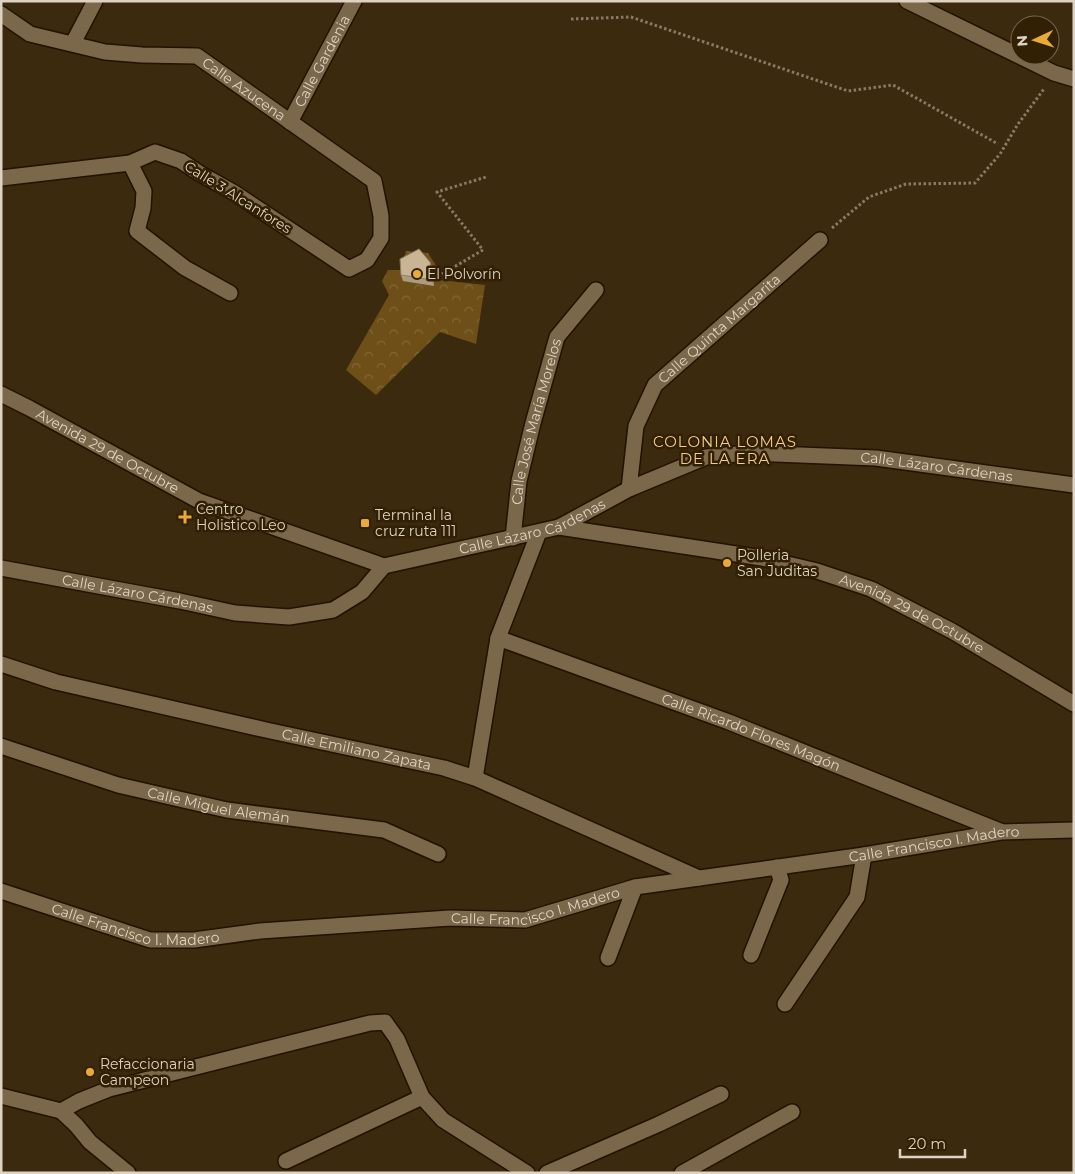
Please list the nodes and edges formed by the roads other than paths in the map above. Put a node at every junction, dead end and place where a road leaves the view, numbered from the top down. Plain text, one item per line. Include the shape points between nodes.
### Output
1 (95, 1) edge
2 (354, 1) edge
3 (907, 1) edge
4 (1, 14) edge
5 (72, 43) junction
6 (1074, 79) edge
7 (290, 122) junction
8 (130, 163) junction
9 (1, 178) edge
10 (824, 236) road end
11 (348, 269) joint
12 (596, 290) dead end
13 (230, 293) dead end
14 (1, 394) edge
15 (1074, 485) edge
16 (629, 489) junction
17 (559, 527) junction
18 (539, 532) junction
19 (513, 538) junction
20 (384, 566) junction
21 (1, 568) edge
22 (498, 638) junction
23 (1, 664) edge
24 (1074, 704) edge
25 (1, 746) edge
26 (475, 778) junction
27 (1074, 830) edge
28 (1001, 832) junction
29 (438, 854) dead end
30 (864, 855) junction
31 (777, 868) junction
32 (699, 878) junction
33 (636, 887) junction
34 (1, 891) edge
35 (750, 955) dead end
36 (608, 958) dead end
37 (785, 1004) dead end
38 (721, 1094) dead end
39 (1, 1096) edge
40 (422, 1097) junction
41 (61, 1110) junction
42 (792, 1112) dead end
43 (286, 1161) dead end
44 (128, 1173) edge
45 (527, 1173) edge
46 (547, 1173) edge
47 (682, 1173) edge

1 - 5 street
2 - 7 street, Calle Gardenia
3 - 6 street via 1054,73
4 - 5 street, Calle Azucena via 30,34
5 - 7 street, Calle Azucena via 105,52 197,56
7 - 11 street, Calle Azucena via 374,181 381,216 381,238 367,260
8 - 9 street, Calle 3 Alcanfores
8 - 11 street, Calle 3 Alcanfores via 156,152 181,161
8 - 13 street via 144,191 137,231 185,268
10 - 16 street, Calle Quinta Margarita via 655,385 636,426
12 - 19 street, Calle José María Morelos via 557,337 519,481
14 - 20 street, Avenida 29 de Octubre via 199,501
15 - 16 street, Calle Lázaro Cárdenas via 876,458 747,453 706,457
16 - 17 street, Calle Lázaro Cárdenas
17 - 18 street, Calle Lázaro Cárdenas
17 - 24 street, Avenida 29 de Octubre via 762,558 817,571 871,589 952,631
18 - 19 street, Calle Lázaro Cárdenas
18 - 22 street
19 - 20 street, Calle Lázaro Cárdenas
20 - 21 street, Calle Lázaro Cárdenas via 362,592 333,610 289,616 235,613
22 - 26 street
22 - 28 street, Calle Ricardo Flores Magón via 729,722
23 - 26 street, Calle Emiliano Zapata via 56,682 444,768
25 - 29 street, Calle Miguel Alemán via 118,785 227,810 384,830
26 - 32 street, Calle Emiliano Zapata
27 - 28 street, Calle Francisco I. Madero
28 - 30 street, Calle Francisco I. Madero
30 - 31 street, Calle Francisco I. Madero
30 - 37 street via 857,897
31 - 32 street, Calle Francisco I. Madero
31 - 35 street via 781,880
32 - 33 street, Calle Francisco I. Madero
33 - 34 street, Calle Francisco I. Madero via 525,920 450,918 260,931 194,940 150,940
33 - 36 street
38 - 46 street
39 - 41 street
40 - 41 street via 397,1039 385,1022 370,1023 109,1089
40 - 43 street
40 - 45 street via 444,1120
41 - 44 street via 90,1142
42 - 47 street

